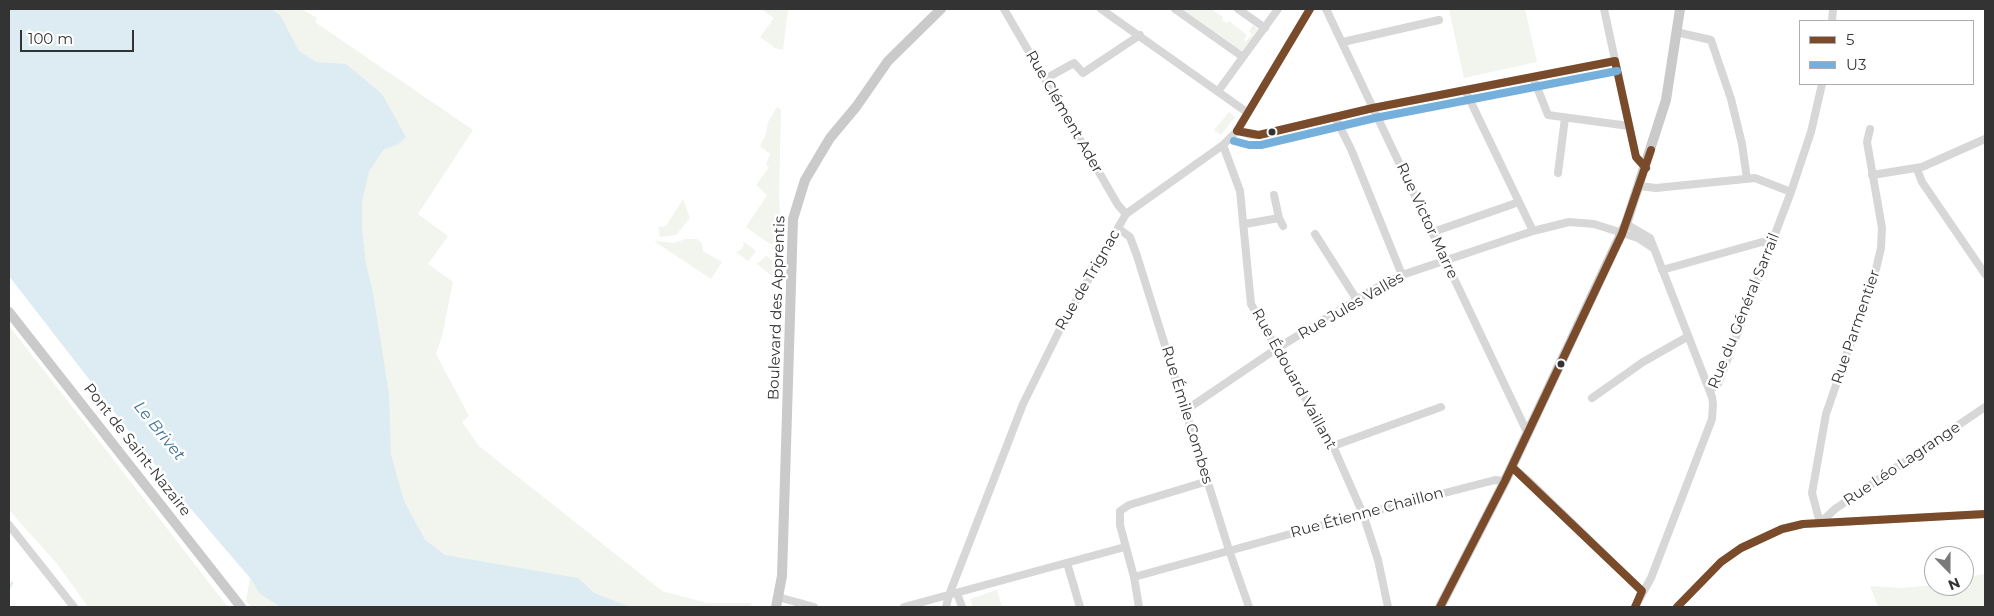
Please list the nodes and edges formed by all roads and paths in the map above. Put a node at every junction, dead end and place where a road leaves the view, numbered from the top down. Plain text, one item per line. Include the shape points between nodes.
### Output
1 (941, 9) edge
2 (1004, 9) edge
3 (1101, 9) edge
4 (1175, 9) edge
5 (1238, 9) edge
6 (1278, 9) edge
7 (1299, 9) edge
8 (1326, 9) edge
9 (1604, 9) edge
10 (1680, 9) edge
11 (1308, 11) edge
12 (1439, 20) dead end
13 (1265, 28) junction
14 (1676, 32) junction
15 (1140, 35) junction
16 (1343, 42) junction
17 (1243, 57) junction
18 (1615, 61) junction
19 (1533, 77) junction
20 (1045, 79) junction
21 (1822, 85) edge
22 (1219, 90) junction
23 (1466, 92) junction
24 (1373, 108) junction
25 (1248, 113) junction
26 (1335, 117) junction
27 (1565, 118) junction
28 (1629, 126) junction
29 (1870, 130) dead end
30 (1237, 131) junction
31 (1985, 138) edge
32 (1223, 144) junction
33 (1634, 147) junction
34 (1652, 150) junction
35 (1646, 168) junction
36 (1917, 169) junction
37 (1558, 173) dead end
38 (1872, 175) junction
39 (1747, 179) junction
40 (1640, 186) junction
41 (1791, 192) junction
42 (1274, 195) dead end
43 (1519, 202) junction
44 (1126, 214) junction
45 (1279, 218) junction
46 (1245, 224) junction
47 (1626, 224) junction
48 (1283, 226) dead end
49 (1119, 228) junction
50 (1533, 231) junction
51 (1433, 232) junction
52 (1315, 234) dead end
53 (1622, 234) junction
54 (1771, 244) junction
55 (1653, 248) junction
56 (1446, 261) junction
57 (1662, 270) junction
58 (1985, 274) edge
59 (1402, 275) junction
60 (1357, 300) junction
61 (9, 312) edge
62 (1687, 337) junction
63 (1276, 349) junction
64 (1710, 390) junction
65 (1592, 398) dead end
66 (1441, 407) dead end
67 (1985, 407) edge
68 (1186, 410) junction
69 (1528, 434) junction
70 (1333, 446) junction
71 (1512, 467) junction
72 (1208, 480) junction
73 (1505, 481) junction
74 (1362, 514) junction
75 (1985, 514) edge
76 (1820, 523) junction
77 (9, 525) edge
78 (1125, 546) junction
79 (1229, 550) junction
80 (1067, 563) junction
81 (1134, 577) junction
82 (1642, 591) junction
83 (957, 593) junction
84 (949, 595) junction
85 (777, 602) edge
86 (1683, 605) edge
87 (74, 607) edge
88 (241, 607) edge
89 (814, 607) edge
90 (904, 607) edge
91 (946, 607) edge
92 (962, 607) edge
93 (1080, 607) edge
94 (1139, 607) edge
95 (1249, 607) edge
96 (1388, 607) edge
97 (1440, 607) edge
98 (1635, 607) edge

1 - 85 main road, Boulevard des Apprentis via 888,61 830,138 805,180 793,218 782,576
2 - 20 street, Rue Clément Ader
3 - 15 street
4 - 17 street
5 - 13 street
6 - 13 street
7 - 11 street
8 - 16 street, Rue Victor Marre
9 - 18 street
10 - 14 main road
11 - 25 street, Rue de Trignac
12 - 16 street
13 - 17 street
14 - 34 main road via 1666,100
14 - 39 street via 1711,40 1732,99
15 - 20 street via 1083,73 1074,63
15 - 22 street
16 - 24 street, Rue Victor Marre
17 - 22 street
18 - 19 street
18 - 28 street
19 - 23 street
19 - 27 street via 1548,115
20 - 44 street, Rue Clément Ader
21 - 41 street, Rue du Général Sarrail via 1811,132
22 - 25 street
23 - 24 street
23 - 43 street
24 - 26 street
24 - 51 street, Rue Victor Marre
25 - 30 street, Rue de Trignac
26 - 30 street via 1259,135
26 - 59 street
27 - 28 street
27 - 37 street
28 - 33 street
29 - 38 street, Rue Parmentier via 1867,142
30 - 32 street, Rue de Trignac
31 - 36 street
32 - 44 street, Rue de Trignac
32 - 46 street, Rue Édouard Vaillant via 1240,191
33 - 34 street
33 - 35 street via 1636,157
34 - 35 main road
35 - 40 main road
36 - 38 street
36 - 58 street via 1922,182
38 - 76 street, Rue Parmentier via 1881,223 1881,248 1822,430 1812,493
39 - 40 street via 1656,188
39 - 41 street via 1763,180
40 - 47 main road
41 - 54 street, Rue du Général Sarrail
42 - 45 street
43 - 50 street
43 - 51 street
44 - 49 street, Rue de Trignac
45 - 46 street
45 - 48 street
46 - 63 street, Rue Édouard Vaillant via 1252,304
47 - 53 main road
47 - 55 street via 1646,234
49 - 68 street, Rue Émile Combes via 1132,242
49 - 84 street, Rue de Trignac via 1062,325 1023,404
50 - 53 street, Rue Jules Vallès via 1569,222 1594,224
50 - 56 street, Rue Jules Vallès
51 - 56 street, Rue Victor Marre
52 - 60 street
53 - 55 street, Rue Jules Vallès via 1638,238
53 - 69 main road
54 - 57 street via 1762,242
54 - 64 street, Rue du Général Sarrail via 1718,384
55 - 57 street
56 - 59 street, Rue Jules Vallès
56 - 69 street, Rue Victor Marre
57 - 62 street
59 - 60 street, Rue Jules Vallès
60 - 63 street, Rue Jules Vallès
61 - 88 main road, Pont de Saint-Nazaire
62 - 64 street
62 - 65 street via 1643,362
63 - 68 street, Rue Jules Vallès
63 - 70 street, Rue Édouard Vaillant
64 - 82 street, Rue du Général Sarrail via 1712,419 1651,578
66 - 70 street
67 - 76 street, Rue Léo Lagrange
68 - 72 street, Rue Émile Combes
69 - 71 main road
70 - 74 street, Rue Édouard Vaillant
71 - 73 main road
71 - 82 street
72 - 78 street via 1129,505 1120,511 1118,518
72 - 79 street, Rue Émile Combes
73 - 74 street, Rue Étienne Chaillon via 1495,480
73 - 97 main road
74 - 79 street, Rue Étienne Chaillon
74 - 96 street, Rue Édouard Vaillant via 1378,560
75 - 76 street
76 - 86 street via 1782,529 1740,548 1721,562
77 - 87 street
78 - 80 street
78 - 81 street
79 - 81 street, Rue Étienne Chaillon
79 - 95 street, Rue Émile Combes
80 - 83 street
80 - 93 street
81 - 94 street
82 - 98 street, Rue du Général Sarrail
83 - 84 street
83 - 92 street
84 - 90 street
84 - 91 street, Rue de Trignac
85 - 89 street

